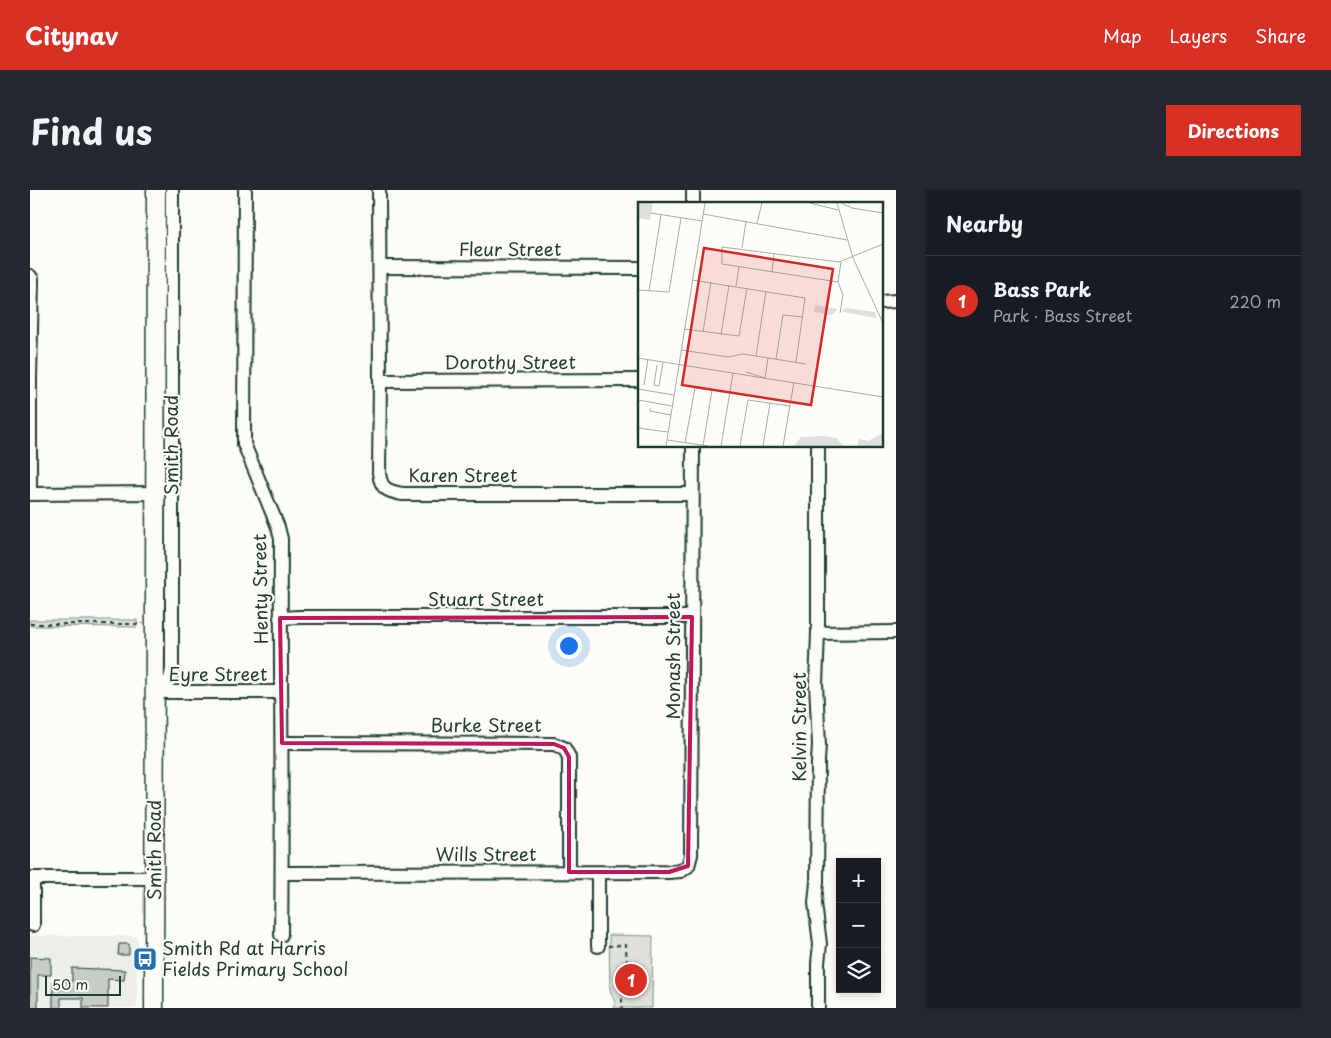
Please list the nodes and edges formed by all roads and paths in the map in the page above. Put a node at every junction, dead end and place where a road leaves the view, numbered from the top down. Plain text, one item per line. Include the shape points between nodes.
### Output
1 (156, 190) edge
2 (172, 190) edge
3 (245, 190) edge
4 (378, 190) edge
5 (380, 267) junction
6 (638, 268) edge
7 (30, 276) edge
8 (30, 380) edge
9 (638, 380) edge
10 (380, 381) junction
11 (693, 448) edge
12 (818, 448) edge
13 (156, 493) junction
14 (30, 494) edge
15 (692, 494) junction
16 (280, 618) junction
17 (692, 618) junction
18 (30, 624) edge
19 (144, 624) dead end
20 (818, 632) junction
21 (896, 632) edge
22 (155, 692) junction
23 (281, 692) junction
24 (282, 743) junction
25 (688, 866) joint
26 (569, 872) junction
27 (282, 873) junction
28 (598, 873) junction
29 (32, 878) edge
30 (155, 878) junction
31 (33, 925) dead end
32 (281, 934) dead end
33 (598, 946) joint
34 (154, 1008) edge
35 (622, 1008) edge
36 (818, 1008) edge

1 - 13 street, Smith Road
2 - 22 street, Smith Road via 172,669 170,680
3 - 16 street, Henty Street via 244,444 281,539
4 - 5 street, Karen Street
5 - 6 street, Fleur Street
5 - 10 street, Karen Street
7 - 8 street
8 - 14 street
9 - 10 street, Dorothy Street
10 - 15 street, Karen Street via 379,473 380,482 388,491 402,494
11 - 15 street, Monash Street
12 - 20 street, Kelvin Street
13 - 14 street
13 - 22 street, Smith Road
15 - 17 street, Monash Street
16 - 17 street, Stuart Street
16 - 23 street, Henty Street
17 - 25 street, Monash Street via 691,855
18 - 19 path
20 - 21 street
20 - 36 street, Kelvin Street via 815,904 820,944
22 - 23 street, Eyre Street
22 - 30 street, Smith Road
23 - 24 street, Henty Street
24 - 26 street, Burke Street via 554,744 564,748 569,757
24 - 27 street, Henty Street
25 - 28 street, Wills Street via 681,871
26 - 27 street, Wills Street
26 - 28 street, Wills Street
27 - 32 street, Henty Street
28 - 33 street
29 - 30 street
29 - 31 street
30 - 34 street, Smith Road
33 - 35 path via 626,945 627,971

